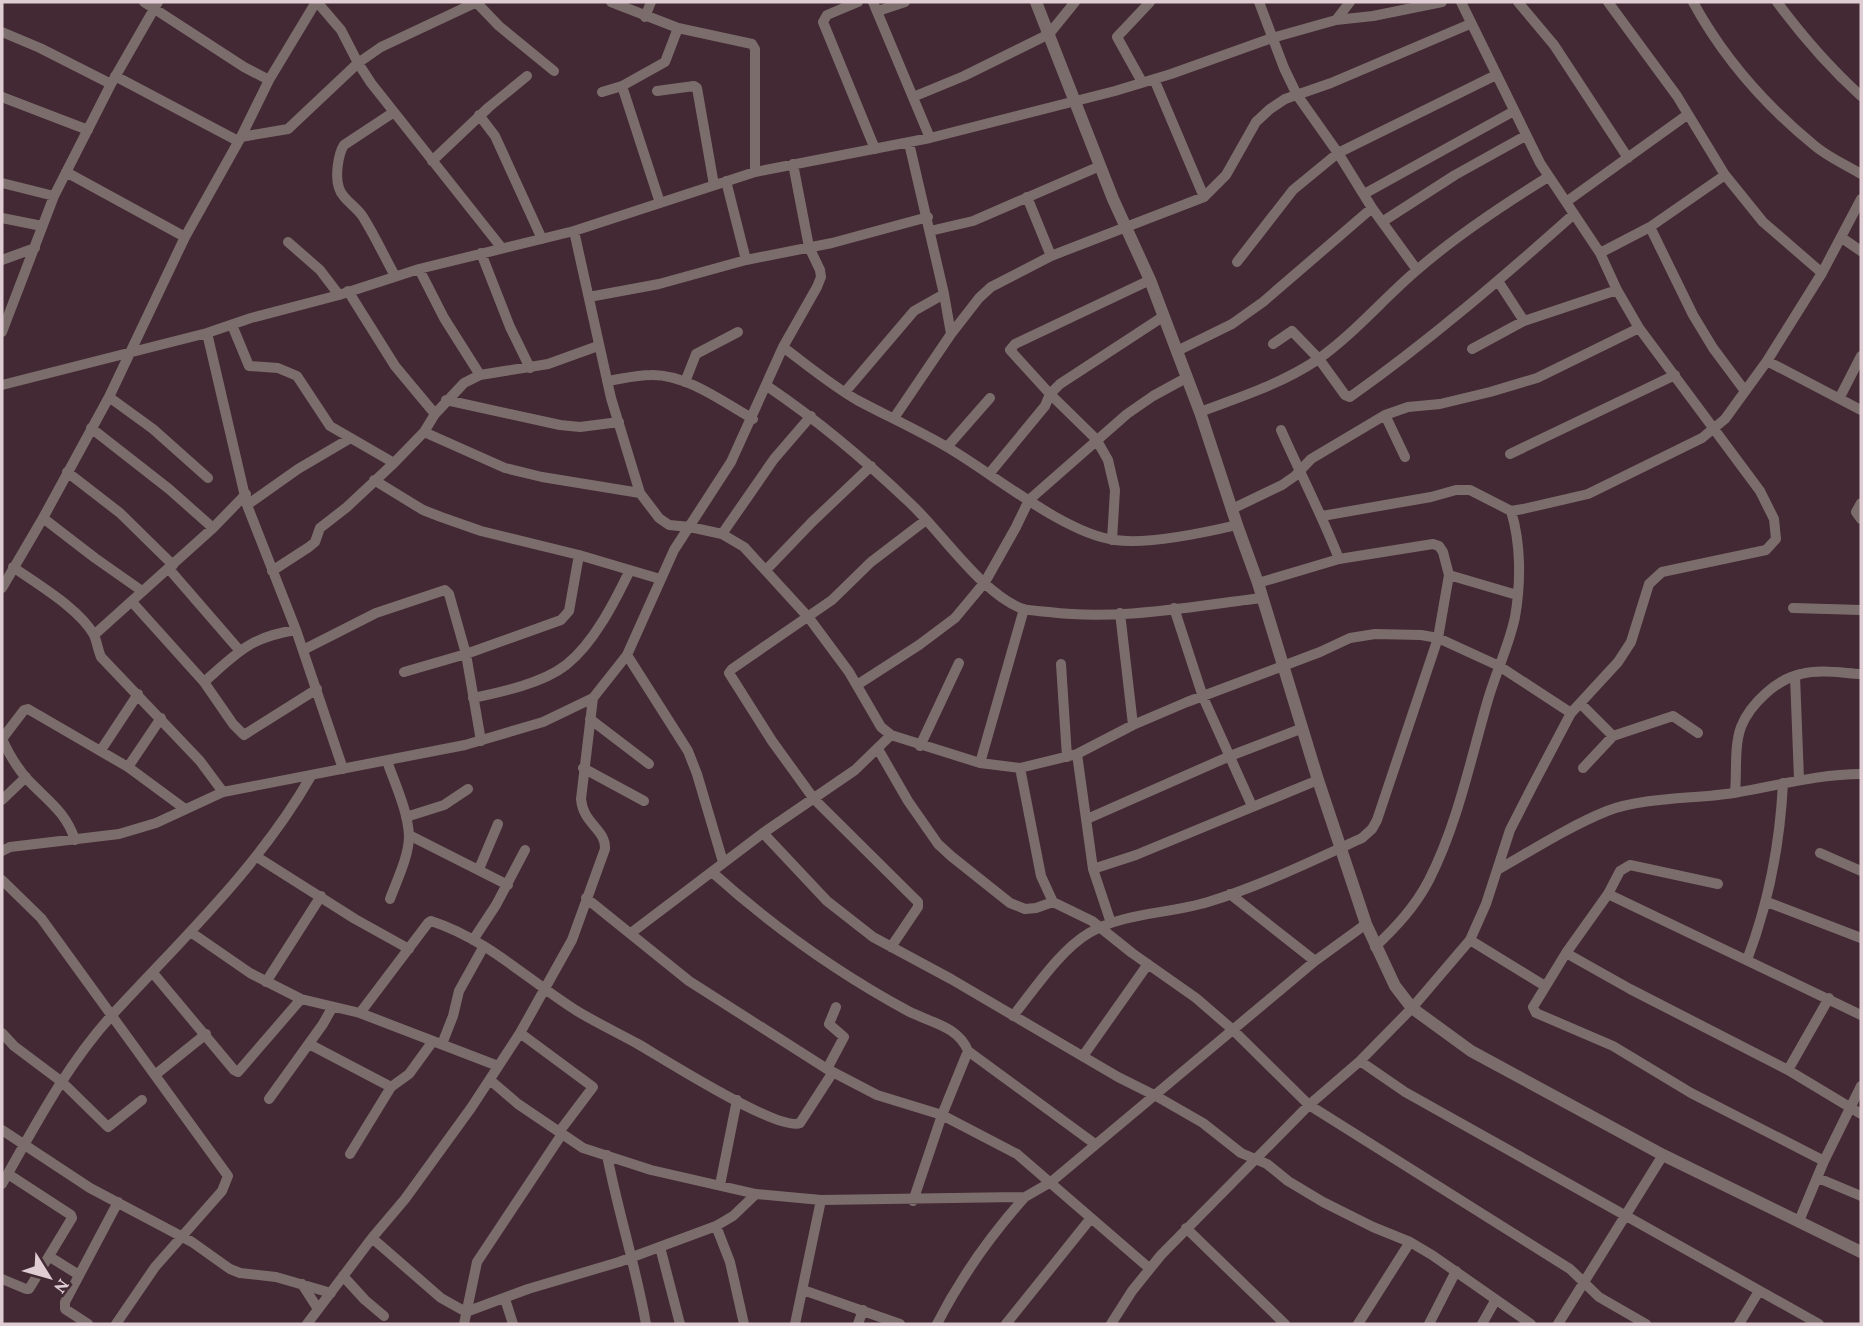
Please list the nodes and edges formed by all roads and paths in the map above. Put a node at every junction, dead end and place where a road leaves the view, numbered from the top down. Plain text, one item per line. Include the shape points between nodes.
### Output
1 (144, 2) edge
2 (316, 2) edge
3 (476, 2) edge
4 (611, 2) edge
5 (651, 2) edge
6 (858, 2) edge
7 (905, 2) edge
8 (1036, 2) edge
9 (1075, 2) edge
10 (1150, 2) edge
11 (1259, 2) edge
12 (1350, 2) edge
13 (1442, 2) edge
14 (1461, 2) edge
15 (1518, 2) edge
16 (1608, 2) edge
17 (1693, 2) edge
18 (1777, 2) edge
19 (156, 5) edge
20 (876, 6) edge
21 (645, 17) junction
22 (1336, 20) junction
23 (1470, 24) junction
24 (678, 28) junction
25 (2, 32) edge
26 (1049, 34) junction
27 (1272, 37) junction
28 (358, 63) junction
29 (554, 71) dead end
30 (1496, 75) junction
31 (527, 76) dead end
32 (1154, 79) junction
33 (113, 80) junction
34 (269, 80) junction
35 (1142, 82) junction
36 (622, 86) junction
37 (657, 91) dead end
38 (602, 92) dead end
39 (1297, 95) junction
40 (1861, 96) edge
41 (2, 97) edge
42 (913, 97) junction
43 (1075, 101) junction
44 (1514, 111) junction
45 (394, 112) junction
46 (479, 115) junction
47 (1687, 115) junction
48 (88, 130) junction
49 (1525, 136) junction
50 (930, 138) junction
51 (239, 139) junction
52 (909, 143) junction
53 (875, 149) junction
54 (1338, 153) junction
55 (1628, 158) junction
56 (432, 161) junction
57 (793, 164) junction
58 (1100, 166) junction
59 (66, 172) junction
60 (755, 172) junction
61 (1861, 174) edge
62 (1725, 175) junction
63 (1548, 177) junction
64 (726, 181) junction
65 (2, 183) edge
66 (714, 185) junction
67 (1364, 194) junction
68 (54, 196) junction
69 (1027, 197) junction
70 (1204, 197) junction
71 (1861, 199) edge
72 (1566, 202) junction
73 (660, 203) junction
74 (1372, 208) junction
75 (1574, 214) junction
76 (2, 218) edge
77 (928, 218) junction
78 (1382, 222) junction
79 (42, 226) junction
80 (1650, 226) junction
81 (1126, 227) junction
82 (574, 231) junction
83 (930, 231) junction
84 (185, 237) junction
85 (1842, 238) junction
86 (542, 239) junction
87 (288, 242) dead end
88 (501, 247) junction
89 (809, 247) junction
90 (35, 248) junction
91 (1861, 251) edge
92 (481, 253) junction
93 (1600, 253) junction
94 (1051, 256) junction
95 (2, 260) edge
96 (746, 260) junction
97 (1237, 262) dead end
98 (419, 269) junction
99 (1417, 270) junction
100 (1822, 273) junction
101 (395, 276) junction
102 (1150, 280) junction
103 (1498, 281) junction
104 (1617, 290) junction
105 (344, 293) junction
106 (944, 294) junction
107 (589, 297) junction
108 (1164, 316) junction
109 (1524, 321) junction
110 (232, 325) junction
111 (1639, 328) junction
112 (2, 330) edge
113 (738, 332) dead end
114 (207, 333) junction
115 (951, 334) junction
116 (1273, 344) dead end
117 (598, 346) junction
118 (783, 347) junction
119 (1472, 349) dead end
120 (130, 351) junction
121 (1177, 351) junction
122 (1861, 356) edge
123 (1319, 359) junction
124 (1767, 360) junction
125 (530, 368) junction
126 (1675, 375) junction
127 (480, 376) junction
128 (1186, 378) junction
129 (607, 381) junction
130 (685, 382) junction
131 (2, 384) edge
132 (766, 386) junction
133 (1745, 391) junction
134 (845, 393) junction
135 (1050, 394) junction
136 (109, 397) junction
137 (1840, 397) junction
138 (989, 398) dead end
139 (446, 400) junction
140 (1861, 410) edge
141 (1200, 412) junction
142 (435, 414) junction
143 (1385, 415) junction
144 (811, 416) junction
145 (894, 418) junction
146 (753, 419) junction
147 (619, 422) junction
148 (91, 428) junction
149 (1715, 429) junction
150 (1281, 430) dead end
151 (424, 432) junction
152 (349, 439) junction
153 (1096, 439) junction
154 (947, 447) junction
155 (1510, 454) dead end
156 (1405, 457) dead end
157 (394, 463) junction
158 (871, 466) junction
159 (67, 472) junction
160 (1299, 472) junction
161 (989, 474) junction
162 (208, 478) dead end
163 (374, 480) junction
164 (640, 493) junction
165 (247, 500) junction
166 (1029, 500) junction
167 (1861, 503) edge
168 (1232, 509) junction
169 (1511, 511) junction
170 (1322, 516) junction
171 (43, 518) junction
172 (1861, 519) edge
173 (926, 520) junction
174 (1237, 525) junction
175 (690, 527) junction
176 (213, 528) junction
177 (722, 534) junction
178 (1112, 540) junction
179 (579, 555) junction
180 (1339, 559) junction
181 (13, 566) junction
182 (171, 567) junction
183 (630, 570) junction
184 (766, 570) junction
185 (272, 572) junction
186 (1449, 575) junction
187 (660, 579) junction
188 (985, 582) junction
189 (1258, 583) junction
190 (2, 588) edge
191 (142, 591) junction
192 (1517, 595) junction
193 (1262, 598) junction
194 (132, 602) junction
195 (1174, 608) junction
196 (1793, 608) dead end
197 (1024, 609) junction
198 (1861, 610) edge
199 (1120, 613) junction
200 (809, 618) junction
201 (296, 630) junction
202 (94, 635) junction
203 (1438, 638) junction
204 (303, 650) junction
205 (240, 651) junction
206 (466, 654) junction
207 (627, 655) junction
208 (959, 663) dead end
209 (1061, 664) dead end
210 (1283, 666) junction
211 (1499, 666) junction
212 (404, 673) dead end
213 (1861, 674) edge
214 (1795, 676) junction
215 (204, 682) junction
216 (857, 685) junction
217 (317, 689) junction
218 (138, 694) junction
219 (1203, 696) junction
220 (473, 698) junction
221 (593, 698) junction
222 (1580, 703) junction
223 (1570, 713) junction
224 (161, 718) junction
225 (590, 719) junction
226 (1133, 724) junction
227 (1303, 728) junction
228 (1698, 733) dead end
229 (891, 736) junction
230 (1613, 736) junction
231 (2, 739) edge
232 (481, 741) junction
233 (920, 746) junction
234 (878, 749) junction
235 (101, 750) junction
236 (1072, 756) junction
237 (1230, 756) junction
238 (387, 761) junction
239 (980, 763) junction
240 (649, 764) dead end
241 (128, 767) junction
242 (583, 768) junction
243 (1020, 768) junction
244 (1583, 768) dead end
245 (343, 769) junction
246 (1861, 774) edge
247 (311, 776) junction
248 (26, 777) junction
249 (1799, 779) junction
250 (1318, 780) junction
251 (1783, 783) junction
252 (468, 789) dead end
253 (223, 792) junction
254 (1735, 792) junction
255 (814, 799) junction
256 (2, 800) edge
257 (644, 801) dead end
258 (1252, 806) junction
259 (185, 808) junction
260 (406, 817) junction
261 (1087, 819) junction
262 (498, 824) dead end
263 (763, 833) junction
264 (409, 835) junction
265 (75, 840) junction
266 (1342, 847) junction
267 (526, 850) dead end
268 (2, 851) edge
269 (1820, 853) dead end
270 (257, 857) junction
271 (723, 862) junction
272 (479, 869) junction
273 (1093, 869) junction
274 (1499, 869) junction
275 (1861, 871) edge
276 (712, 872) junction
277 (2, 880) edge
278 (1718, 884) dead end
279 (508, 885) junction
280 (1230, 894) junction
281 (1608, 894) junction
282 (321, 897) junction
283 (586, 898) junction
284 (390, 899) dead end
285 (1053, 902) junction
286 (1766, 902) junction
287 (1366, 924) junction
288 (1106, 925) junction
289 (192, 933) junction
290 (631, 933) junction
291 (1861, 938) edge
292 (473, 940) junction
293 (1470, 940) junction
294 (484, 946) junction
295 (891, 947) junction
296 (1375, 947) junction
297 (409, 949) junction
298 (1566, 953) junction
299 (1747, 960) junction
300 (1315, 961) junction
301 (1149, 964) junction
302 (153, 974) junction
303 (265, 982) junction
304 (1545, 986) junction
305 (545, 989) junction
306 (1829, 998) junction
307 (301, 999) junction
308 (836, 1006) dead end
309 (332, 1008) junction
310 (1412, 1008) junction
311 (360, 1013) junction
312 (112, 1015) junction
313 (1861, 1015) edge
314 (1013, 1016) junction
315 (1233, 1030) junction
316 (520, 1032) junction
317 (2, 1033) edge
318 (206, 1034) junction
319 (437, 1042) junction
320 (309, 1044) junction
321 (968, 1051) junction
322 (1083, 1056) junction
323 (1360, 1061) junction
324 (498, 1066) junction
325 (830, 1070) junction
326 (1788, 1070) junction
327 (155, 1075) junction
328 (489, 1080) junction
329 (62, 1082) junction
330 (1861, 1086) edge
331 (391, 1087) junction
332 (1156, 1096) junction
333 (268, 1099) dead end
334 (142, 1100) dead end
335 (737, 1100) junction
336 (1309, 1105) junction
337 (1850, 1108) junction
338 (1861, 1114) edge
339 (943, 1115) junction
340 (2, 1130) edge
341 (560, 1133) junction
342 (23, 1144) junction
343 (1096, 1144) junction
344 (350, 1154) dead end
345 (1664, 1154) junction
346 (607, 1155) junction
347 (1255, 1159) junction
348 (1824, 1161) junction
349 (8, 1174) junction
350 (1818, 1178) junction
351 (1051, 1182) junction
352 (2, 1184) edge
353 (720, 1185) junction
354 (756, 1194) junction
355 (1861, 1196) edge
356 (1025, 1197) junction
357 (821, 1200) junction
358 (913, 1201) junction
359 (118, 1202) junction
360 (1625, 1217) junction
361 (1091, 1218) junction
362 (1799, 1221) junction
363 (716, 1226) junction
364 (1186, 1228) junction
365 (181, 1237) junction
366 (372, 1238) junction
367 (1410, 1242) junction
368 (660, 1247) junction
369 (1861, 1252) edge
370 (50, 1257) junction
371 (631, 1258) junction
372 (1149, 1268) junction
373 (1456, 1272) junction
374 (79, 1275) junction
375 (343, 1276) junction
376 (2, 1279) edge
377 (1586, 1283) junction
378 (303, 1284) junction
379 (803, 1290) junction
380 (1759, 1292) junction
381 (331, 1293) junction
382 (505, 1299) junction
383 (1495, 1301) junction
384 (318, 1309) junction
385 (863, 1310) junction
386 (466, 1312) junction
387 (384, 1316) dead end
388 (88, 1324) edge
389 (116, 1324) edge
390 (307, 1324) edge
391 (464, 1324) edge
392 (513, 1324) edge
393 (646, 1324) edge
394 (680, 1324) edge
395 (744, 1324) edge
396 (795, 1324) edge
397 (858, 1324) edge
398 (900, 1324) edge
399 (937, 1324) edge
400 (1006, 1324) edge
401 (1111, 1324) edge
402 (1285, 1324) edge
403 (1358, 1324) edge
404 (1429, 1324) edge
405 (1482, 1324) edge
406 (1531, 1324) edge
407 (1558, 1324) edge
408 (1646, 1324) edge
409 (1739, 1324) edge
410 (1819, 1324) edge

1 - 19 street
2 - 28 street via 341,30
2 - 34 street
3 - 28 street via 402,36
3 - 29 street
4 - 21 street
5 - 21 street
6 - 53 street via 827,15 823,22
7 - 20 street
8 - 26 street
9 - 26 street
10 - 35 street via 1116,37
11 - 27 street
12 - 22 street
13 - 22 street
14 - 23 street
15 - 55 street via 1554,46
16 - 47 street
17 - 61 street via 1744,78 1816,147
18 - 40 street via 1809,45
19 - 33 street
19 - 34 street
20 - 42 street
21 - 24 street
22 - 27 street
23 - 30 street
23 - 39 street
24 - 36 street via 665,62
24 - 60 street via 747,42 755,49
25 - 33 street
26 - 42 street
26 - 43 street
27 - 32 street
27 - 39 street
28 - 45 street
28 - 51 street via 288,129
30 - 44 street
30 - 54 street
31 - 46 street
32 - 35 street
32 - 70 street
33 - 48 street
33 - 51 street
34 - 51 street
35 - 43 street
36 - 38 street
36 - 73 street
37 - 66 street via 697,88
39 - 54 street
39 - 70 street via 1256,122 1226,175
41 - 48 street
42 - 50 street
43 - 50 street
43 - 58 street
44 - 49 street
44 - 67 street
45 - 56 street
45 - 101 street via 340,150 338,187 364,219
46 - 56 street
46 - 86 street via 495,136
47 - 55 street
47 - 62 street
48 - 59 street
49 - 63 street
49 - 78 street
50 - 52 street
51 - 84 street
52 - 53 street
52 - 77 street
53 - 57 street
54 - 67 street
54 - 97 street via 1293,190
55 - 72 street
56 - 88 street
57 - 60 street
57 - 89 street
58 - 69 street
58 - 81 street
59 - 68 street
59 - 84 street
60 - 64 street
62 - 80 street
62 - 100 street via 1763,222
63 - 72 street
63 - 99 street
64 - 66 street
64 - 96 street
65 - 68 street
66 - 73 street
67 - 74 street
68 - 79 street
69 - 83 street via 973,221
69 - 94 street
70 - 81 street
71 - 85 street
72 - 75 street
73 - 82 street
74 - 78 street
74 - 121 street via 1263,302 1232,324
75 - 93 street
75 - 103 street
76 - 79 street
77 - 83 street
77 - 89 street
78 - 99 street
79 - 90 street
80 - 93 street
80 - 133 street via 1693,315
81 - 94 street
81 - 102 street
82 - 86 street
82 - 107 street
83 - 106 street
84 - 120 street
85 - 91 street
85 - 100 street
86 - 88 street
87 - 105 street
88 - 92 street
89 - 96 street
89 - 118 street via 821,277
90 - 95 street
90 - 112 street
92 - 98 street
92 - 125 street
93 - 104 street
94 - 115 street via 991,287
96 - 107 street
98 - 101 street
98 - 127 street
99 - 123 street
100 - 124 street
101 - 105 street
102 - 108 street
102 - 135 street via 1011,347
103 - 109 street
103 - 123 street via 1350,397
104 - 109 street
104 - 111 street
105 - 110 street
105 - 142 street
106 - 115 street
106 - 134 street via 914,311
107 - 117 street
108 - 121 street
108 - 135 street
109 - 119 street
110 - 114 street
110 - 152 street via 249,366 278,368 297,376 326,421
111 - 126 street
111 - 143 street via 1537,378
113 - 130 street via 696,354
114 - 120 street
114 - 165 street
115 - 145 street
116 - 123 street via 1291,330
117 - 125 street
117 - 129 street
118 - 132 street
118 - 134 street
120 - 131 street
120 - 136 street
121 - 128 street
122 - 137 street
123 - 141 street via 1282,380
124 - 133 street
124 - 137 street
125 - 127 street
126 - 149 street
126 - 155 street
127 - 139 street via 464,383
128 - 141 street
128 - 153 street via 1153,396
129 - 130 street via 652,374
129 - 147 street
130 - 146 street
132 - 144 street
132 - 146 street
133 - 149 street
134 - 145 street
135 - 153 street
135 - 161 street
136 - 148 street
136 - 162 street
137 - 140 street
138 - 154 street
139 - 142 street
139 - 147 street via 560,425
141 - 168 street
142 - 151 street
143 - 156 street
143 - 160 street via 1311,458
144 - 158 street
144 - 177 street via 774,459
145 - 154 street
146 - 175 street
147 - 164 street
148 - 159 street
148 - 176 street
149 - 169 street via 1588,494
149 - 222 street via 1759,491 1774,519 1776,539 1766,550 1654,577 1631,642
150 - 160 street
151 - 157 street
151 - 164 street via 505,468
152 - 157 street
152 - 165 street
153 - 166 street
153 - 178 street via 1114,482
154 - 161 street
157 - 163 street
158 - 173 street
158 - 184 street
159 - 171 street
159 - 182 street via 120,513
160 - 168 street
160 - 170 street
161 - 166 street
163 - 179 street via 441,517
163 - 185 street via 320,528 315,542
164 - 175 street via 669,525
165 - 176 street
165 - 185 street
166 - 178 street via 1064,521
166 - 188 street
167 - 172 street via 1856,512
168 - 174 street
169 - 170 street via 1463,490
169 - 192 street via 1517,541
170 - 180 street
171 - 181 street
171 - 191 street
173 - 188 street
173 - 200 street
174 - 178 street via 1185,536
174 - 189 street
175 - 177 street
175 - 187 street
176 - 182 street
177 - 184 street via 735,540
179 - 183 street
179 - 206 street via 565,617
180 - 186 street via 1433,544 1443,552
180 - 189 street
181 - 190 street
181 - 202 street via 74,613
182 - 191 street
182 - 205 street
183 - 187 street
183 - 220 street via 605,619 566,665 506,691
184 - 200 street
185 - 201 street
186 - 192 street
186 - 203 street
187 - 207 street
188 - 197 street
188 - 216 street via 942,629
189 - 193 street
191 - 194 street
192 - 211 street
193 - 195 street
193 - 210 street
194 - 202 street
194 - 215 street
195 - 199 street
195 - 219 street
196 - 198 street
197 - 199 street
197 - 239 street
199 - 226 street
200 - 216 street
200 - 255 street via 729,673
201 - 204 street
201 - 205 street via 270,634
202 - 218 street via 101,657
203 - 210 street via 1360,635
203 - 211 street
203 - 266 street via 1377,820 1362,838
204 - 206 street via 376,613 445,590
204 - 217 street
205 - 215 street
206 - 212 street
206 - 220 street
207 - 221 street
207 - 271 street via 688,751
208 - 233 street
209 - 236 street
210 - 219 street
210 - 227 street
211 - 223 street
211 - 296 street via 1444,847 1414,906
213 - 214 street via 1811,672
214 - 249 street
214 - 254 street via 1762,698 1741,727
215 - 217 street via 244,735
216 - 229 street
217 - 245 street
218 - 224 street
218 - 235 street
219 - 226 street
219 - 237 street
220 - 232 street
221 - 225 street
221 - 232 street via 543,722
222 - 223 street
222 - 230 street
223 - 274 street via 1510,830
224 - 241 street
224 - 253 street
225 - 240 street
225 - 242 street
226 - 236 street
227 - 237 street
227 - 250 street
228 - 230 street via 1673,716
229 - 233 street
229 - 234 street
230 - 244 street
231 - 235 street via 28,709
231 - 248 street
232 - 238 street
233 - 239 street
234 - 255 street
234 - 285 street via 908,801 951,856 1010,903 1025,909
235 - 241 street
236 - 243 street
236 - 261 street
237 - 258 street
237 - 261 street
238 - 245 street
238 - 260 street
239 - 243 street
241 - 259 street
242 - 257 street
242 - 283 street via 582,811 606,844
243 - 285 street via 1041,876
245 - 247 street
246 - 249 street
247 - 253 street
247 - 270 street
248 - 256 street
248 - 265 street via 70,823
249 - 251 street
250 - 258 street
250 - 266 street
251 - 254 street
251 - 286 street via 1780,832
252 - 260 street via 444,804
253 - 259 street
254 - 274 street via 1608,811
255 - 263 street
255 - 295 street via 918,902
258 - 273 street
259 - 265 street via 132,830
260 - 264 street
261 - 273 street
262 - 272 street
263 - 271 street
263 - 295 street via 827,901
264 - 272 street
264 - 284 street
265 - 268 street
266 - 280 street
266 - 287 street
267 - 279 street
269 - 275 street
270 - 282 street
270 - 289 street
271 - 276 street
272 - 279 street
273 - 288 street
274 - 293 street
276 - 290 street
276 - 321 street via 792,939 909,1011 959,1034
277 - 312 street via 41,918
278 - 281 street via 1630,865 1620,871
279 - 292 street
280 - 288 street
280 - 300 street
281 - 298 street
281 - 299 street
282 - 297 street
282 - 303 street
283 - 290 street
283 - 305 street via 572,940
285 - 288 street
286 - 291 street
286 - 299 street
287 - 296 street
287 - 300 street
288 - 301 street
288 - 314 street via 1078,940
289 - 302 street
289 - 303 street
290 - 325 street via 689,981
292 - 294 street
292 - 297 street via 431,921
293 - 304 street
293 - 310 street
294 - 305 street
294 - 319 street
295 - 314 street
296 - 310 street
297 - 311 street
298 - 304 street
298 - 326 street
299 - 306 street
300 - 315 street
301 - 315 street
301 - 322 street
302 - 312 street
302 - 318 street
303 - 307 street
304 - 348 street via 1533,1007 1536,1013 1613,1046 1691,1093
305 - 316 street
305 - 335 street
306 - 313 street
306 - 326 street
307 - 309 street
307 - 318 street via 238,1072
308 - 325 street via 829,1024 844,1037
309 - 311 street
309 - 320 street
310 - 323 street
310 - 345 street via 1471,1051
311 - 319 street
312 - 327 street
312 - 329 street
314 - 322 street
315 - 332 street
315 - 336 street
316 - 324 street
316 - 341 street via 593,1087
317 - 329 street
318 - 327 street
319 - 324 street
319 - 331 street
320 - 331 street
320 - 333 street
321 - 339 street
321 - 343 street
322 - 332 street
323 - 336 street
323 - 360 street via 1405,1092
324 - 328 street
325 - 335 street via 797,1125
325 - 339 street via 877,1096
326 - 337 street
327 - 365 street via 228,1176 222,1191
328 - 341 street
328 - 366 street
329 - 334 street via 108,1126
329 - 342 street
330 - 337 street
331 - 344 street
332 - 343 street
332 - 347 street
335 - 353 street
336 - 347 street
336 - 377 street via 1479,1209
337 - 338 street
337 - 348 street
339 - 351 street via 1017,1154
339 - 358 street
340 - 342 street
341 - 346 street
341 - 386 street via 477,1262
342 - 349 street
342 - 359 street
343 - 351 street
345 - 360 street
345 - 362 street
346 - 353 street
346 - 371 street
347 - 364 street
347 - 367 street via 1323,1202
348 - 350 street
349 - 352 street
349 - 370 street via 71,1215
350 - 355 street
350 - 362 street
351 - 356 street
351 - 361 street
353 - 354 street
354 - 357 street
354 - 363 street
356 - 358 street
356 - 399 street via 968,1272
357 - 358 street
357 - 379 street
359 - 365 street
359 - 374 street
360 - 377 street
360 - 380 street
361 - 372 street
361 - 400 street
362 - 369 street
363 - 368 street
363 - 395 street via 730,1262
364 - 372 street
364 - 402 street
365 - 378 street via 240,1273
365 - 389 street
366 - 375 street
366 - 386 street via 441,1298
367 - 373 street
367 - 403 street
368 - 371 street
368 - 394 street
370 - 374 street
370 - 376 street via 29,1289
371 - 382 street
371 - 393 street
372 - 401 street
373 - 383 street
373 - 404 street
374 - 388 street via 65,1309
375 - 381 street
375 - 387 street
377 - 407 street
377 - 408 street via 1599,1297
378 - 381 street
378 - 384 street
379 - 385 street
379 - 396 street
380 - 409 street
380 - 410 street
381 - 384 street
382 - 386 street
382 - 392 street
383 - 405 street
383 - 406 street
384 - 390 street
385 - 397 street
385 - 398 street
386 - 391 street

